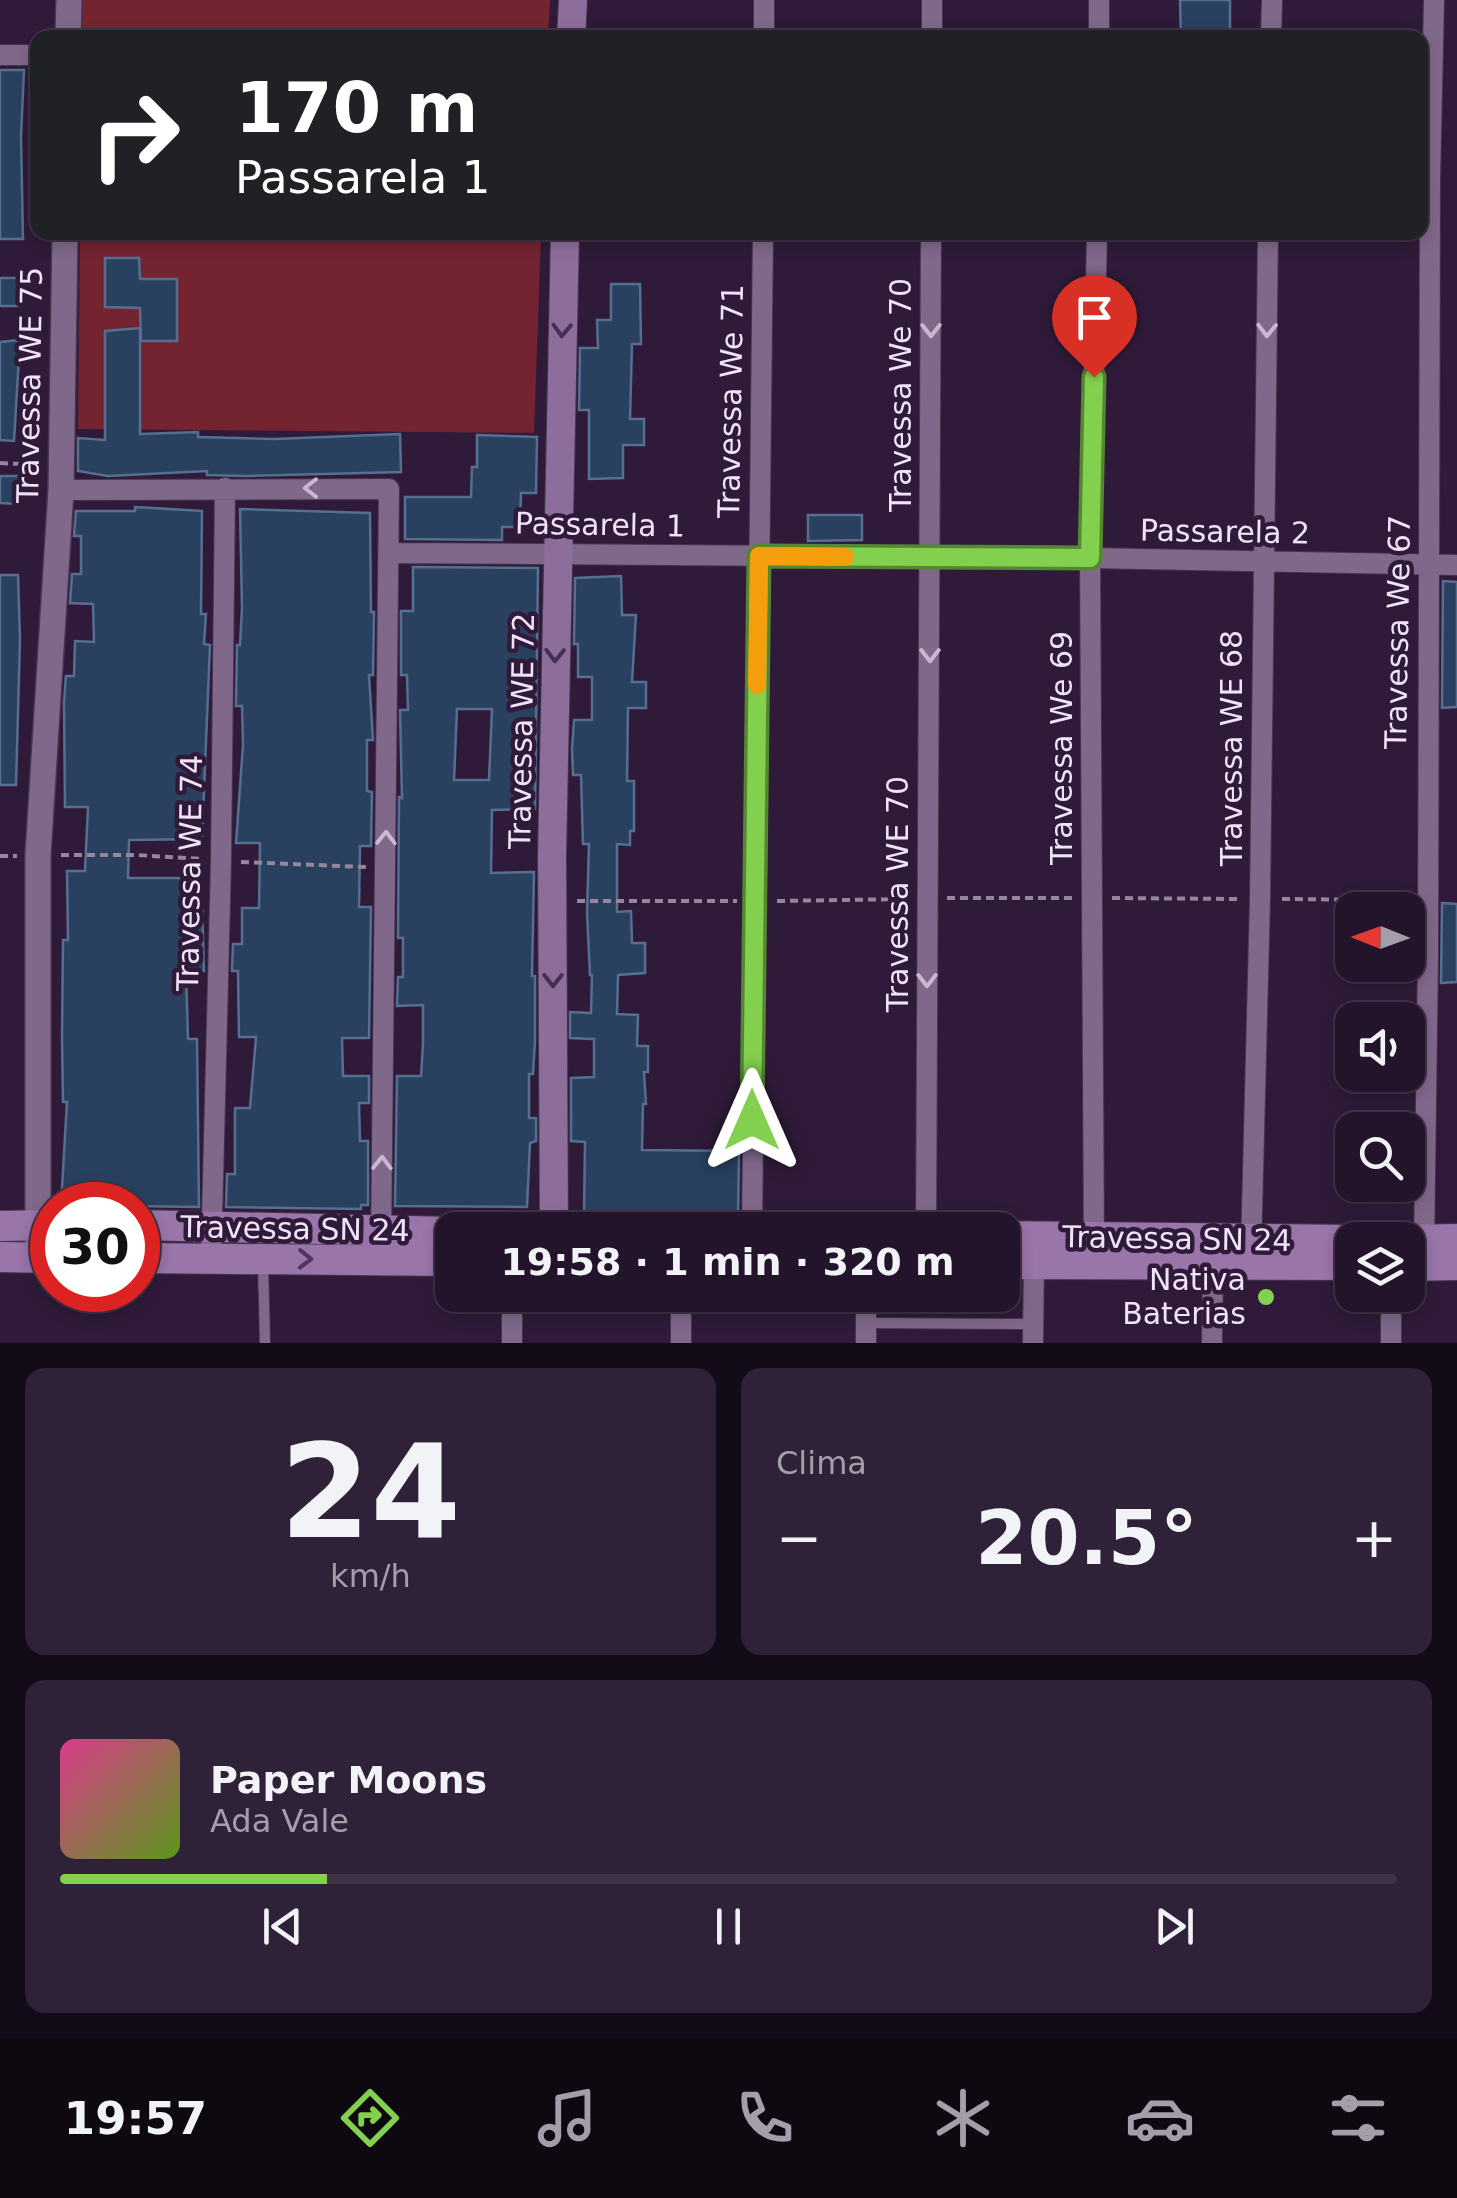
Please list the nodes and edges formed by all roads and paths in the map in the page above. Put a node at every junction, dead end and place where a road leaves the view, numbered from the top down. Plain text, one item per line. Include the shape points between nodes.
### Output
1 (68, 0) edge
2 (572, 0) edge
3 (764, 0) edge
4 (932, 0) edge
5 (1099, 0) edge
6 (1272, 0) edge
7 (1434, 0) edge
8 (68, 30) edge
9 (571, 30) edge
10 (764, 30) edge
11 (932, 30) edge
12 (1099, 30) edge
13 (1272, 30) edge
14 (0, 54) edge
15 (30, 55) edge
16 (65, 240) edge
17 (565, 240) edge
18 (762, 240) edge
19 (932, 240) edge
20 (1098, 240) edge
21 (1268, 240) edge
22 (0, 464) edge
23 (61, 478) junction
24 (225, 488) junction
25 (389, 553) junction
26 (556, 554) junction
27 (759, 556) junction
28 (930, 558) junction
29 (1090, 558) junction
30 (1264, 563) junction
31 (1429, 566) junction
32 (1457, 566) edge
33 (38, 855) junction
34 (0, 856) edge
35 (221, 861) junction
36 (386, 868) junction
37 (928, 898) junction
38 (1093, 898) junction
39 (1260, 899) junction
40 (1426, 900) junction
41 (44, 1182) edge
42 (554, 1212) edge
43 (752, 1212) edge
44 (926, 1212) edge
45 (1416, 1222) edge
46 (30, 1225) edge
47 (160, 1225) edge
48 (0, 1226) edge
49 (212, 1226) junction
50 (435, 1235) edge
51 (1457, 1239) edge
52 (1335, 1242) edge
53 (1020, 1244) edge
54 (382, 1246) junction
55 (1034, 1250) junction
56 (1094, 1250) junction
57 (1425, 1250) edge
58 (1213, 1252) junction
59 (1251, 1252) junction
60 (1020, 1256) edge
61 (1425, 1256) edge
62 (0, 1257) edge
63 (435, 1257) edge
64 (30, 1258) edge
65 (160, 1258) edge
66 (211, 1258) junction
67 (264, 1259) junction
68 (1335, 1264) edge
69 (1457, 1265) edge
70 (512, 1312) edge
71 (680, 1312) edge
72 (1392, 1312) edge
73 (866, 1333) edge
74 (1033, 1334) edge
75 (265, 1343) edge
76 (512, 1343) edge
77 (680, 1343) edge
78 (1212, 1343) edge
79 (1391, 1343) edge

1 - 8 street
2 - 9 main road
3 - 10 street
4 - 11 street
5 - 12 street
6 - 13 street
7 - 31 street, Travessa We 67
14 - 15 street
16 - 23 street, Travessa WE 75
17 -> 26 main road, Travessa WE 72
18 - 27 street, Travessa We 71
19 -> 28 street, Travessa We 70
20 - 29 street, Travessa We 69
21 -> 30 street, Travessa WE 68
22 - 23 path
23 - 24 street
23 - 33 street, Travessa WE 75
25 -> 24 street via 389,489
24 - 35 street, Travessa WE 74
25 - 26 street, Passarela 1
36 -> 25 street
26 - 27 street, Passarela 1
26 -> 42 main road, Travessa WE 72
27 - 28 street, Passarela 1
27 - 43 street, Travessa We 71
28 - 29 street, Passarela 2
28 -> 37 street, Travessa WE 70
29 - 30 street, Passarela 2
29 - 38 street, Travessa We 69
30 - 31 street, Passarela 2
30 - 39 street, Travessa WE 68
31 - 32 street, Passarela 2
31 - 40 street, Travessa We 67
33 - 34 path
33 - 35 path
33 - 41 street, Travessa WE 75
35 - 36 path
35 - 49 street, Travessa WE 74
54 -> 36 street
37 - 38 path
37 -> 44 street, Travessa WE 70
38 - 39 path
38 - 56 street, Travessa We 69
39 - 40 path
39 - 59 street, Travessa WE 68
40 - 45 street, Travessa We 67
46 - 48 main road
47 - 49 main road, Travessa SN 24
49 - 54 main road, Travessa SN 24
49 - 66 street, Travessa WE 74
50 - 54 main road, Travessa SN 24
51 - 57 main road
52 - 59 main road, Travessa SN 24
53 - 55 main road, Travessa SN 24
54 - 63 main road, Travessa SN 24
67 -> 54 main road, Travessa SN 24
55 - 56 main road, Travessa SN 24
55 - 60 main road, Travessa SN 24
55 - 74 street
56 - 58 main road, Travessa SN 24
58 - 59 main road, Travessa SN 24
58 - 78 street
59 - 68 main road, Travessa SN 24
61 - 69 main road
62 - 64 main road
65 - 66 main road, Travessa SN 24
66 - 67 main road, Travessa SN 24
67 - 75 lane
70 - 76 street
71 - 77 street
72 - 79 street
73 - 74 lane

